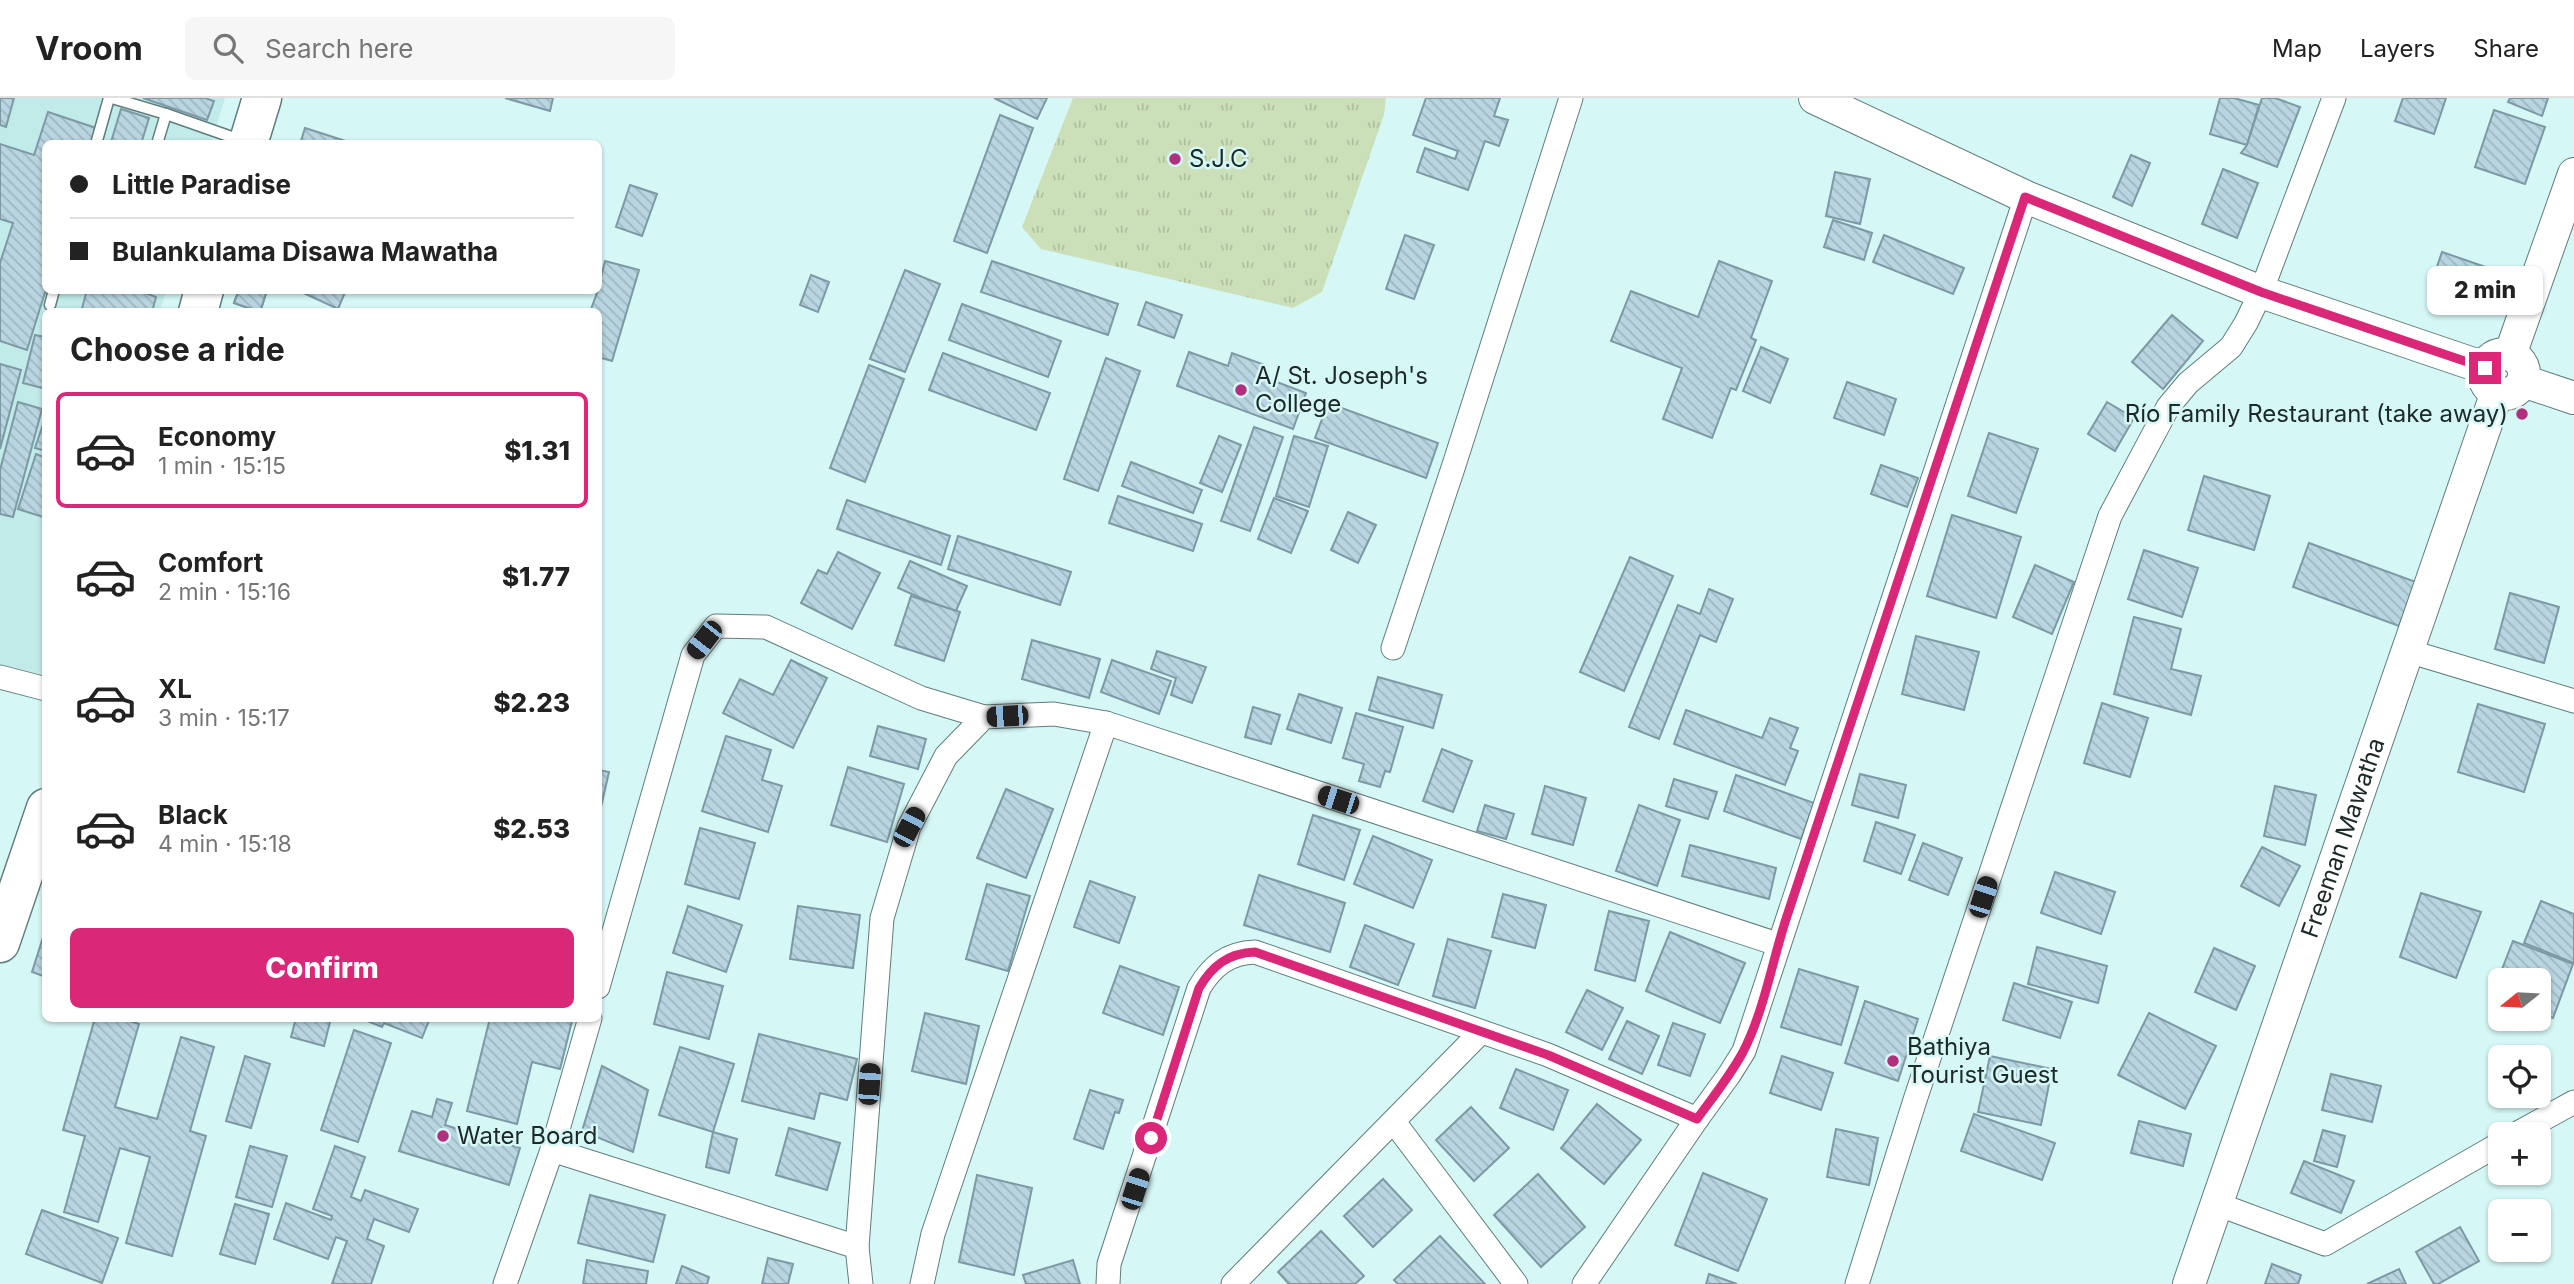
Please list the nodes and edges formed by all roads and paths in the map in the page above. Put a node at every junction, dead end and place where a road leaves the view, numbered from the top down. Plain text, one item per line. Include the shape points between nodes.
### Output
1 (111, 98) edge
2 (262, 98) edge
3 (1571, 98) edge
4 (1815, 98) edge
5 (2334, 98) edge
6 (166, 114) junction
7 (97, 140) edge
8 (158, 140) edge
9 (240, 140) edge
10 (249, 140) edge
11 (2574, 174) edge
12 (2025, 197) junction
13 (2261, 292) junction
14 (53, 294) edge
15 (50, 305) dead end
16 (2504, 374) junction
17 (2574, 398) edge
18 (1393, 648) dead end
19 (2408, 650) junction
20 (0, 677) edge
21 (42, 688) edge
22 (2574, 701) edge
23 (984, 717) junction
24 (1106, 723) junction
25 (42, 820) edge
26 (0, 943) edge
27 (1777, 944) junction
28 (602, 973) edge
29 (589, 1022) edge
30 (1481, 1032) junction
31 (2574, 1102) edge
32 (1697, 1119) junction
33 (1394, 1122) junction
34 (2538, 1122) edge
35 (552, 1150) junction
36 (2488, 1150) edge
37 (2217, 1204) junction
38 (857, 1247) junction
39 (505, 1284) edge
40 (861, 1284) edge
41 (922, 1284) edge
42 (1108, 1284) edge
43 (1233, 1284) edge
44 (1516, 1284) edge
45 (1584, 1284) edge
46 (1857, 1284) edge
47 (2189, 1284) edge

1 - 6 lane
1 - 7 lane
2 - 10 highway
3 - 18 street
4 - 12 street
5 - 13 street
6 - 8 lane
6 - 9 lane
11 - 16 street, Freeman Mawatha
12 - 13 street
12 - 27 street
13 - 16 street
13 - 46 street via 2231,347 2188,383 2168,407 2110,516
14 - 15 lane
16 - 17 street
16 - 19 street, Freeman Mawatha
19 - 22 street
19 - 37 street, Freeman Mawatha
20 - 21 street
23 - 24 street via 1054,714
23 - 28 street via 921,698 766,627 716,626 693,655
23 - 38 street via 946,756 909,827 882,918
24 - 27 street
24 - 41 street via 933,1234
25 - 26 highway
27 - 32 street via 1744,1051
29 - 35 street
30 - 32 street via 1548,1055
30 - 33 street
30 - 42 street via 1255,952 1217,964 1199,988 1110,1265
31 - 34 street
32 - 45 street
33 - 43 street
33 - 44 street
35 - 38 street
35 - 39 street
36 - 37 street via 2325,1244
37 - 47 street, Freeman Mawatha
38 - 40 street

